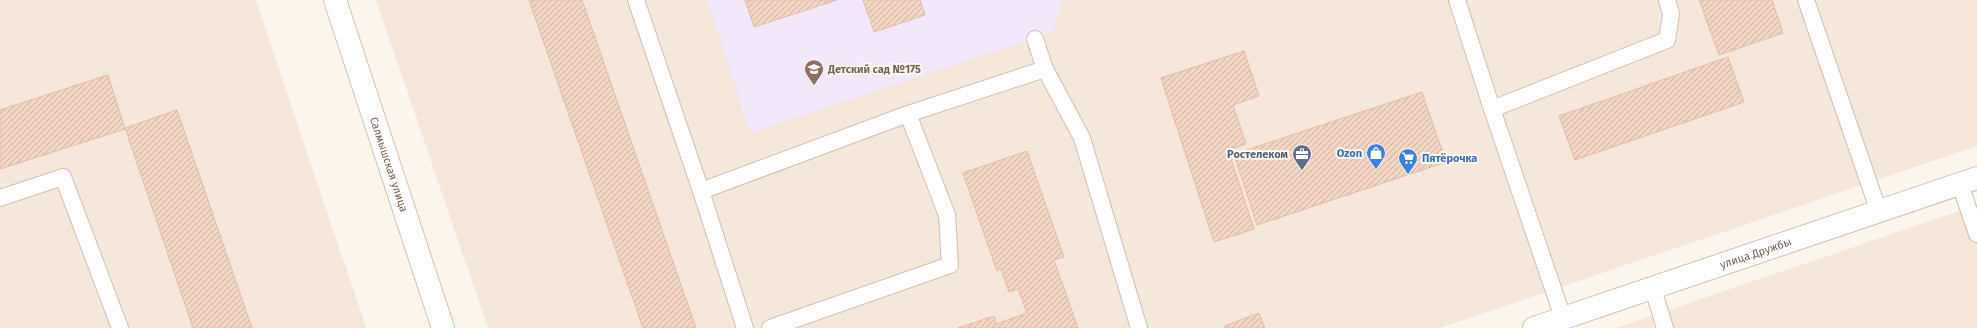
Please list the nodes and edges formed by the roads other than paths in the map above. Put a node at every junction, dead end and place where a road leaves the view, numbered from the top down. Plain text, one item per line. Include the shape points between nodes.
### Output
1 (335, 0) edge
2 (636, 0) edge
3 (1458, 0) edge
4 (1667, 0) edge
5 (1806, 0) edge
6 (1035, 39) dead end
7 (1045, 69) junction
8 (1492, 109) junction
9 (908, 114) junction
10 (1968, 181) edge
11 (701, 191) junction
12 (0, 198) edge
13 (1879, 212) junction
14 (1977, 234) edge
15 (1653, 289) junction
16 (1563, 318) junction
17 (120, 328) edge
18 (443, 328) edge
19 (745, 328) edge
20 (770, 328) edge
21 (1139, 328) edge
22 (1534, 328) edge
23 (1665, 328) edge

1 - 18 street, Салмышская улица
2 - 11 lane
3 - 8 lane
4 - 8 lane via 1671,14 1667,40
5 - 13 lane
6 - 7 lane
7 - 9 lane
7 - 21 lane via 1082,138
8 - 16 lane
9 - 11 lane
9 - 20 lane via 947,215 950,264
10 - 13 street, улица Дружбы
10 - 14 lane
11 - 19 lane
12 - 17 lane via 63,177
13 - 15 street, улица Дружбы
15 - 16 street, улица Дружбы
15 - 23 lane
16 - 22 street, улица Дружбы

